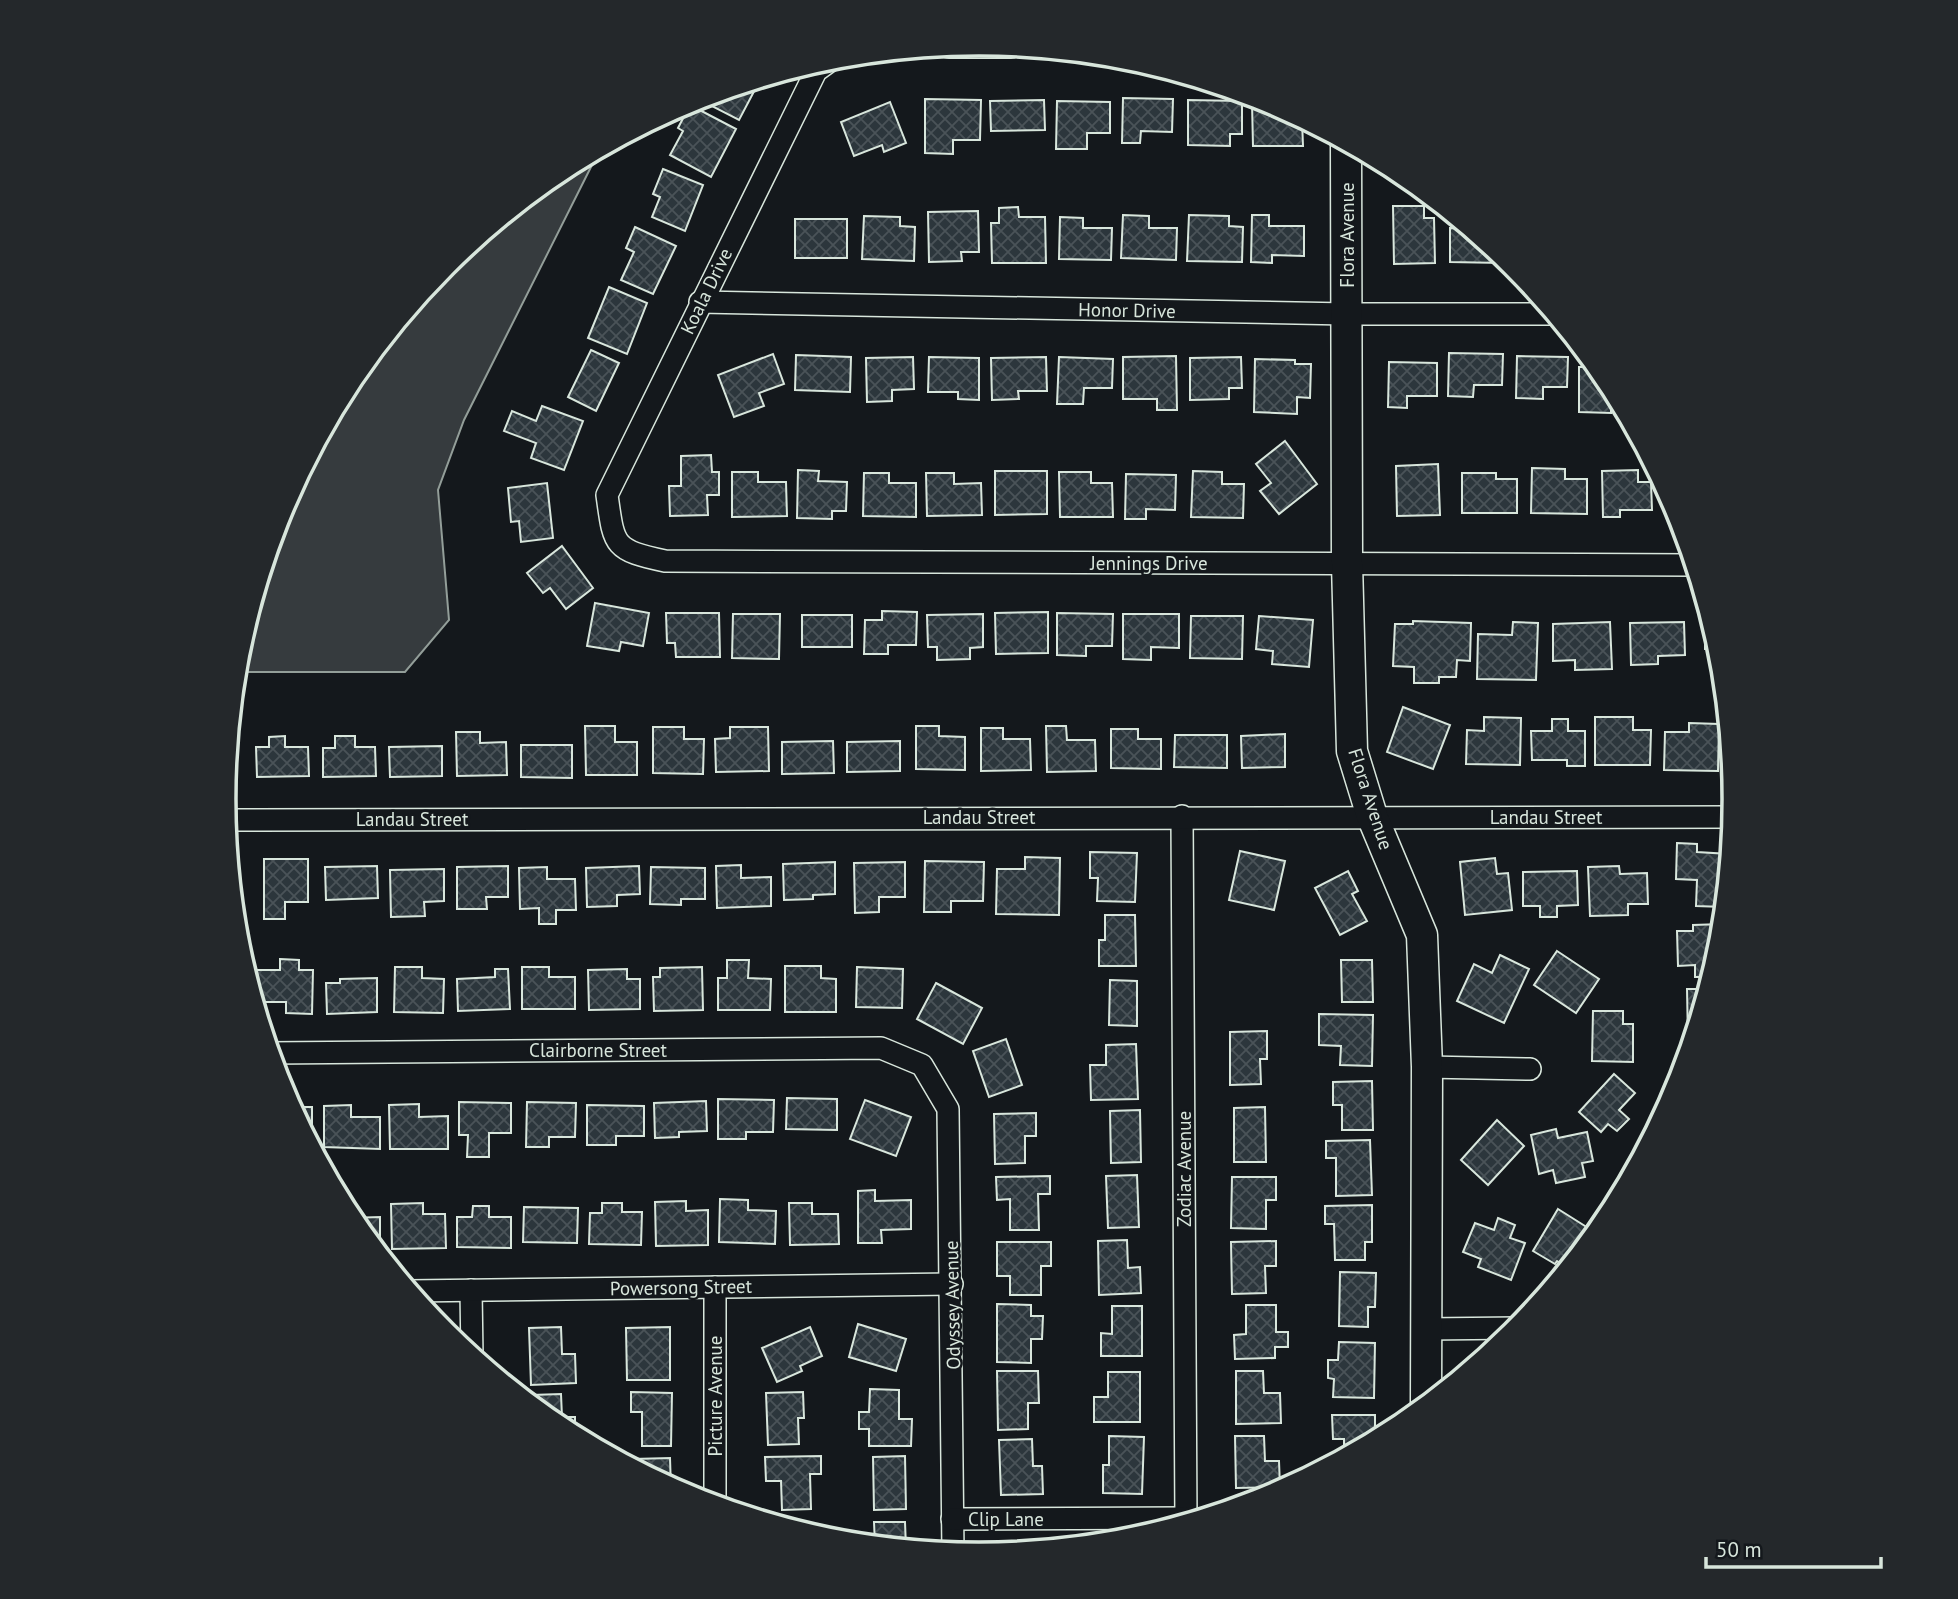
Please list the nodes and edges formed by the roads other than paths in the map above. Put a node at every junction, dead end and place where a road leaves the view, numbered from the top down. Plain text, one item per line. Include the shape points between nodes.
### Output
1 (814, 75) edge
2 (1346, 153) edge
3 (700, 302) junction
4 (1347, 314) junction
5 (1542, 314) edge
6 (613, 536) joint
7 (1347, 563) junction
8 (1684, 565) edge
9 (1372, 816) junction
10 (1182, 817) junction
11 (1722, 817) edge
12 (236, 820) edge
13 (281, 1053) edge
14 (922, 1065) joint
15 (1427, 1067) junction
16 (1530, 1069) dead end
17 (952, 1284) junction
18 (715, 1287) junction
19 (471, 1290) junction
20 (421, 1291) edge
21 (1502, 1328) edge
22 (1426, 1329) junction
23 (472, 1342) edge
24 (1426, 1393) edge
25 (715, 1494) edge
26 (1186, 1514) edge
27 (952, 1519) junction
28 (1163, 1520) edge
29 (953, 1542) edge

1 - 3 street, Koala Drive
2 - 4 street, Flora Avenue
3 - 4 street, Honor Drive
3 - 6 street, Koala Drive via 607,495
4 - 5 street, Honor Drive
4 - 7 street, Flora Avenue
6 - 7 street, Jennings Drive via 628,553 665,561
7 - 8 street, Jennings Drive
7 - 9 street, Flora Avenue via 1352,751
9 - 10 street, Landau Street
9 - 11 street, Landau Street
9 - 15 street, Flora Avenue via 1422,935
10 - 12 street, Landau Street
10 - 26 street, Zodiac Avenue
13 - 14 street, Clairborne Street via 881,1048
14 - 17 street, Odyssey Avenue via 948,1109
15 - 16 street
15 - 22 street, Flora Avenue
17 - 18 street, Powersong Street
17 - 27 street, Odyssey Avenue
18 - 19 street, Powersong Street
18 - 25 street, Picture Avenue
19 - 20 street, Powersong Street
19 - 23 street
21 - 22 street
22 - 24 street, Flora Avenue
27 - 28 street, Clip Lane
27 - 29 street, Odyssey Avenue

